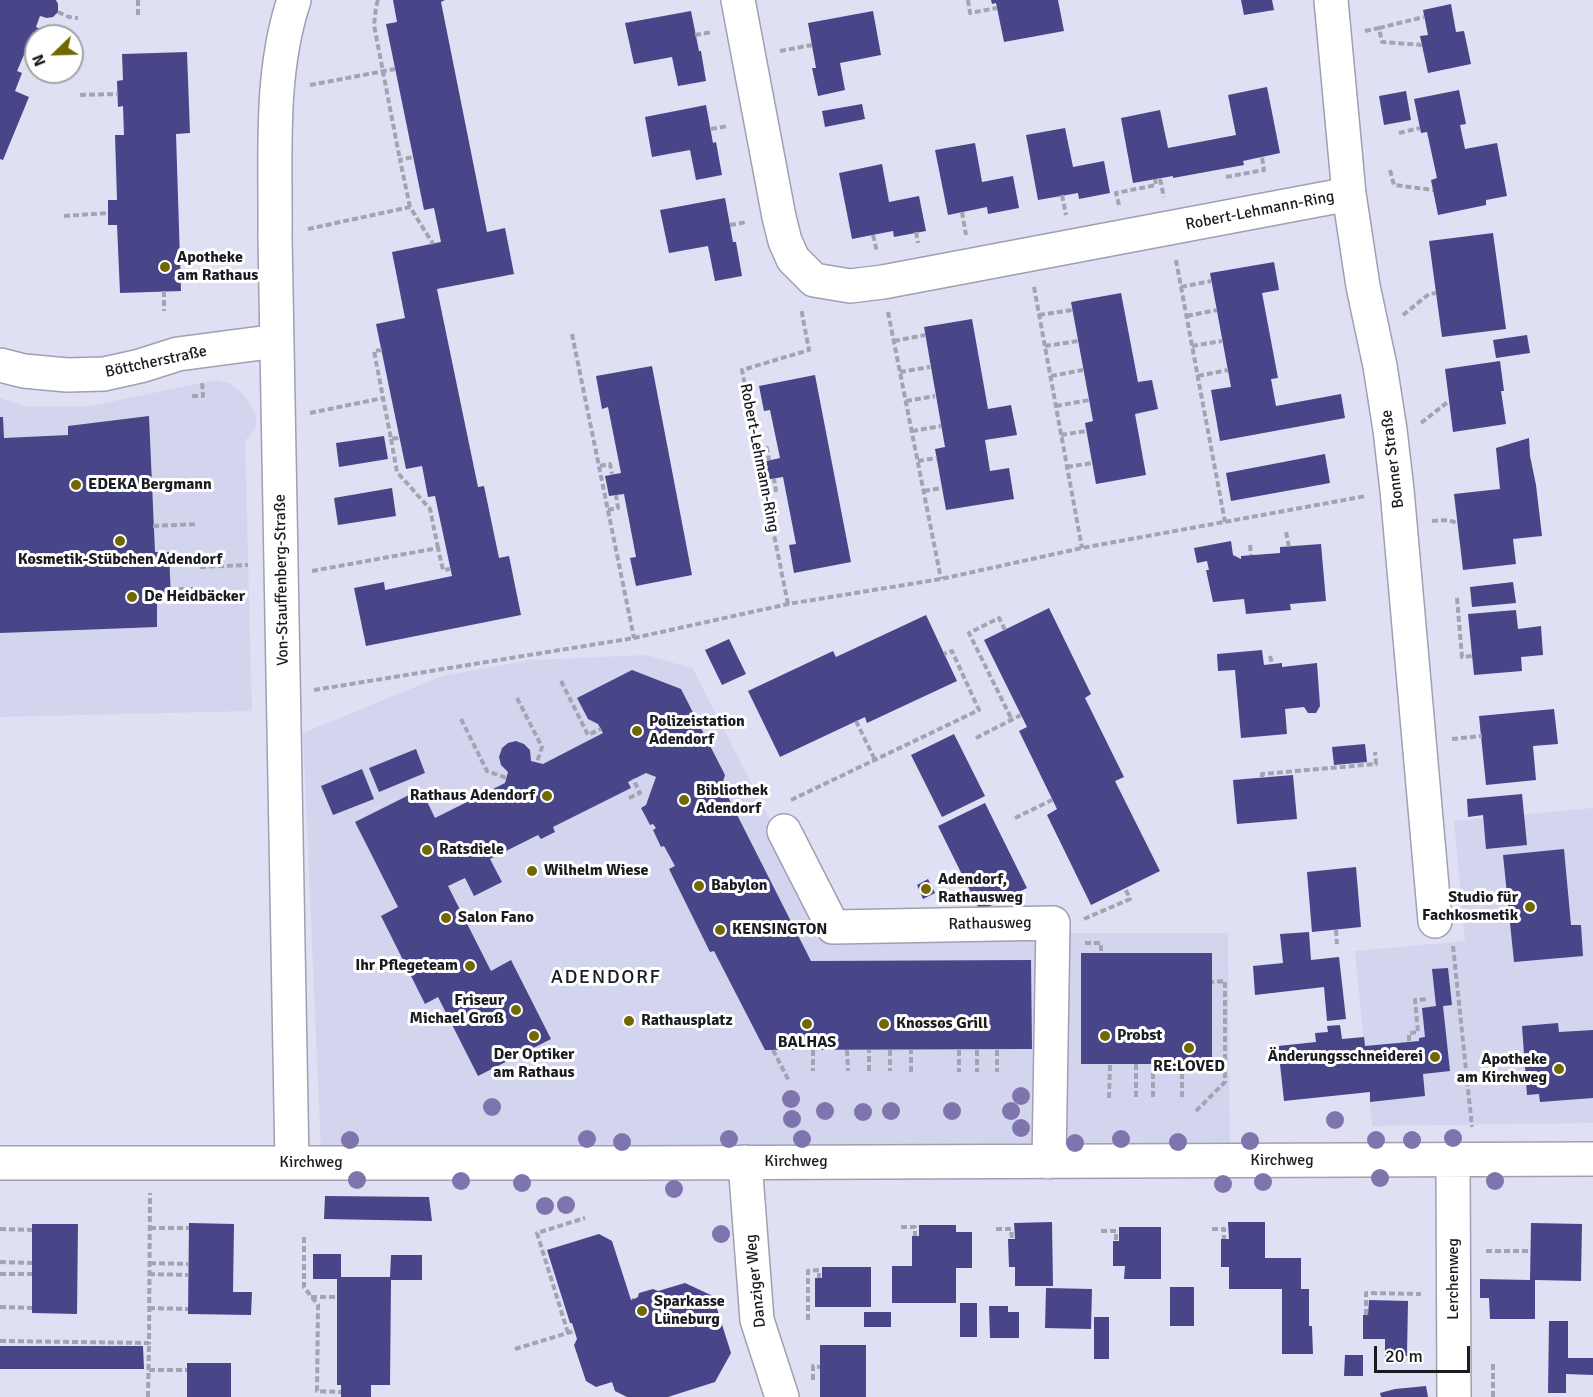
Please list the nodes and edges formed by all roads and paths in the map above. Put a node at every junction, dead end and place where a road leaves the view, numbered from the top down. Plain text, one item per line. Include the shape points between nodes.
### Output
1 (138, 0) edge
2 (294, 0) edge
3 (378, 0) edge
4 (738, 0) edge
5 (968, 0) edge
6 (1330, 0) edge
7 (997, 9) dead end
8 (58, 12) dead end
9 (138, 16) dead end
10 (1424, 17) dead end
11 (78, 18) dead end
12 (1379, 28) junction
13 (1334, 36) junction
14 (1422, 45) dead end
15 (395, 69) dead end
16 (383, 72) junction
17 (276, 91) junction
18 (118, 94) dead end
19 (80, 95) dead end
20 (1420, 128) dead end
21 (1400, 133) dead end
22 (413, 157) dead end
23 (1262, 157) dead end
24 (400, 160) junction
25 (1389, 170) dead end
26 (1226, 177) dead end
27 (1155, 179) dead end
28 (1129, 190) dead end
29 (1433, 190) dead end
30 (1349, 194) junction
31 (410, 207) junction
32 (108, 213) dead end
33 (64, 216) dead end
34 (1170, 228) junction
35 (275, 237) junction
36 (433, 244) dead end
37 (1028, 255) junction
38 (1211, 281) dead end
39 (883, 282) junction
40 (1181, 287) junction
41 (164, 291) dead end
42 (1437, 293) dead end
43 (800, 300) dead end
44 (1072, 310) dead end
45 (1217, 310) dead end
46 (164, 311) dead end
47 (1040, 315) junction
48 (1187, 316) junction
49 (1371, 320) junction
50 (573, 334) dead end
51 (925, 335) dead end
52 (894, 340) junction
53 (1078, 340) dead end
54 (277, 341) junction
55 (1222, 341) dead end
56 (1045, 346) junction
57 (1192, 346) junction
58 (382, 350) dead end
59 (0, 365) edge
60 (930, 367) dead end
61 (1083, 370) dead end
62 (1228, 370) dead end
63 (900, 372) junction
64 (1051, 376) junction
65 (1198, 376) junction
66 (202, 382) dead end
67 (192, 396) dead end
68 (936, 396) dead end
69 (383, 398) junction
70 (1089, 400) dead end
71 (906, 401) junction
72 (1056, 406) junction
73 (279, 420) junction
74 (941, 426) dead end
75 (1086, 431) dead end
76 (912, 432) junction
77 (1062, 435) junction
78 (399, 438) dead end
79 (391, 439) junction
80 (757, 451) junction
81 (937, 458) dead end
82 (769, 460) dead end
83 (918, 461) junction
84 (1092, 463) dead end
85 (600, 466) junction
86 (1067, 467) junction
87 (612, 474) dead end
88 (774, 479) dead end
89 (942, 488) dead end
90 (1397, 490) junction
91 (924, 491) junction
92 (765, 492) junction
93 (616, 495) dead end
94 (608, 510) junction
95 (1225, 522) junction
96 (198, 524) dead end
97 (153, 526) dead end
98 (1286, 532) dead end
99 (1250, 545) dead end
100 (1289, 547) dead end
101 (438, 548) junction
102 (1082, 549) junction
103 (1251, 555) dead end
104 (200, 567) dead end
105 (450, 569) dead end
106 (282, 570) junction
107 (941, 579) junction
108 (200, 589) dead end
109 (170, 590) dead end
110 (1457, 598) dead end
111 (788, 604) junction
112 (1005, 630) dead end
113 (634, 638) junction
114 (944, 654) dead end
115 (1270, 656) dead end
116 (1472, 656) dead end
117 (1272, 664) dead end
118 (561, 681) dead end
119 (284, 693) junction
120 (517, 698) dead end
121 (1021, 715) dead end
122 (461, 719) dead end
123 (1012, 720) junction
124 (856, 721) dead end
125 (601, 729) dead end
126 (976, 738) dead end
127 (1375, 752) dead end
128 (875, 760) junction
129 (537, 762) dead end
130 (1262, 777) dead end
131 (507, 778) dead end
132 (633, 779) dead end
133 (629, 798) dead end
134 (1052, 800) dead end
135 (783, 817) joint
136 (1015, 818) dead end
137 (1125, 888) dead end
138 (1507, 894) dead end
139 (1434, 911) junction
140 (1336, 930) dead end
141 (1052, 933) junction
142 (1337, 944) dead end
143 (1212, 982) dead end
144 (1428, 999) dead end
145 (1409, 1041) dead end
146 (773, 1050) dead end
147 (813, 1050) dead end
148 (847, 1050) dead end
149 (869, 1050) dead end
150 (890, 1050) dead end
151 (911, 1050) dead end
152 (960, 1050) dead end
153 (977, 1050) dead end
154 (997, 1050) dead end
155 (1110, 1064) dead end
156 (1136, 1064) dead end
157 (1153, 1064) dead end
158 (1182, 1064) dead end
159 (813, 1071) dead end
160 (848, 1071) dead end
161 (868, 1071) dead end
162 (890, 1071) dead end
163 (911, 1071) dead end
164 (960, 1072) dead end
165 (977, 1072) dead end
166 (997, 1072) dead end
167 (789, 1081) dead end
168 (1110, 1098) dead end
169 (1153, 1098) dead end
170 (1136, 1099) dead end
171 (1182, 1099) dead end
172 (1196, 1111) dead end
173 (1593, 1159) edge
174 (1464, 1160) junction
175 (0, 1162) edge
176 (745, 1162) junction
177 (1049, 1162) junction
178 (150, 1163) junction
179 (292, 1163) junction
180 (585, 1218) dead end
181 (901, 1227) dead end
182 (150, 1228) junction
183 (189, 1228) dead end
184 (1212, 1228) dead end
185 (0, 1229) edge
186 (996, 1229) dead end
187 (32, 1230) dead end
188 (1101, 1231) dead end
189 (915, 1236) dead end
190 (304, 1237) dead end
191 (1012, 1239) dead end
192 (1224, 1239) dead end
193 (1116, 1241) dead end
194 (1454, 1250) junction
195 (1531, 1251) dead end
196 (0, 1262) edge
197 (32, 1263) dead end
198 (150, 1263) junction
199 (189, 1264) dead end
200 (0, 1274) edge
201 (32, 1274) dead end
202 (149, 1275) junction
203 (188, 1275) dead end
204 (819, 1278) dead end
205 (1454, 1294) junction
206 (311, 1297) junction
207 (337, 1297) dead end
208 (0, 1307) edge
209 (32, 1308) dead end
210 (149, 1308) junction
211 (188, 1309) dead end
212 (1366, 1315) dead end
213 (808, 1320) dead end
214 (574, 1331) dead end
215 (568, 1333) junction
216 (0, 1341) edge
217 (148, 1343) junction
218 (515, 1349) dead end
219 (1493, 1364) dead end
220 (149, 1370) junction
221 (187, 1370) dead end
222 (341, 1392) dead end
223 (148, 1397) edge
224 (782, 1397) edge
225 (1454, 1397) edge
226 (1493, 1397) edge

1 - 9 path
2 - 17 street, Von-Stauffenberg-Straße
3 - 16 path via 374,25
4 - 39 street, Robert-Lehmann-Ring via 779,217 793,259 814,280 850,286
5 - 7 path via 970,13
6 - 13 street, Bonner Straße
8 - 11 path
10 - 12 path
12 - 13 path
12 - 14 path via 1382,42
13 - 30 street, Bonner Straße
15 - 16 path
16 - 17 path
16 - 24 path
17 - 35 street, Von-Stauffenberg-Straße
18 - 19 path
20 - 21 path
22 - 24 path
23 - 26 path via 1264,170
24 - 31 path
25 - 29 path via 1394,185
27 - 28 path via 1156,185
30 - 34 street, Robert-Lehmann-Ring
30 - 49 street, Bonner Straße
31 - 35 path
31 - 36 path
32 - 33 path
34 - 37 street, Robert-Lehmann-Ring
34 - 40 path, Robert-Lehmann-Ring
35 - 54 street, Von-Stauffenberg-Straße
37 - 39 street, Robert-Lehmann-Ring
37 - 47 path
38 - 40 path
39 - 52 path
40 - 48 path, Robert-Lehmann-Ring
41 - 46 path
42 - 49 path via 1429,294 1405,315
43 - 80 path, Robert-Lehmann-Ring via 809,350 742,370
44 - 47 path
45 - 48 path
47 - 56 path
48 - 57 path, Robert-Lehmann-Ring
49 - 90 street, Bonner Straße
50 - 85 path
51 - 52 path
52 - 63 path
53 - 56 path
54 - 59 street, Böttcherstraße via 178,354 104,374 67,375
54 - 73 street, Von-Stauffenberg-Straße
55 - 57 path
56 - 64 path
57 - 65 path, Robert-Lehmann-Ring
58 - 69 path via 374,351
60 - 63 path
61 - 64 path
62 - 65 path
63 - 71 path
64 - 72 path
65 - 95 path, Robert-Lehmann-Ring
66 - 67 path via 203,396
68 - 71 path
69 - 73 path
69 - 79 path
70 - 72 path
71 - 76 path
72 - 77 path
73 - 106 street, Von-Stauffenberg-Straße
74 - 76 path
75 - 77 path
76 - 83 path
77 - 86 path
78 - 79 path
79 - 101 path via 397,472 430,509
80 - 82 path via 767,448
80 - 92 path, Robert-Lehmann-Ring
81 - 83 path
83 - 91 path
84 - 86 path
85 - 87 path via 610,464
85 - 94 path
86 - 102 path
88 - 92 path via 776,490
89 - 91 path
90 - 95 path
90 - 139 street, Bonner Straße
91 - 107 path
92 - 111 path, Robert-Lehmann-Ring
93 - 94 path via 618,508
94 - 113 path
95 - 102 path
96 - 97 path
98 - 100 path
99 - 103 path
101 - 105 path via 443,570
101 - 106 path
102 - 107 path
104 - 106 path
106 - 119 street, Von-Stauffenberg-Straße
107 - 111 path
108 - 109 path
110 - 116 path via 1462,657
111 - 113 path
112 - 123 path via 999,618 969,633
113 - 119 path
114 - 128 path via 952,651 979,710
115 - 117 path
118 - 125 path via 588,735
119 - 179 street, Von-Stauffenberg-Straße
120 - 129 path via 542,747
121 - 123 path
122 - 131 path via 487,771
123 - 126 path
124 - 128 path
127 - 130 path via 1376,764
128 - 135 path
132 - 133 path via 640,793
134 - 136 path
135 - 141 street, Rathausweg via 833,927 1053,923
137 - 141 path via 1130,899
138 - 139 path
139 - 174 path via 1453,942
140 - 142 path
141 - 177 street, Rathausweg
143 - 172 path via 1225,981 1225,1082
144 - 145 path via 1415,1000 1419,1032 1408,1033
146 - 167 path
147 - 159 path
148 - 160 path
149 - 161 path
150 - 162 path
151 - 163 path
152 - 164 path
153 - 165 path
154 - 166 path
155 - 168 path
156 - 170 path
157 - 169 path
158 - 171 path
173 - 174 street, Kirchweg
174 - 177 street, Kirchweg
174 - 194 street, Lerchenweg
175 - 178 street, Kirchweg
176 - 177 street, Kirchweg
176 - 179 street, Kirchweg
176 - 224 street, Danziger Weg via 757,1320
178 - 179 street, Kirchweg
178 - 182 path
180 - 215 path via 537,1233
181 - 189 path via 915,1227
182 - 183 path
182 - 198 path
184 - 192 path via 1224,1228
185 - 187 path
186 - 191 path via 1011,1229
188 - 193 path via 1116,1231
190 - 206 path via 304,1287
194 - 195 path
194 - 205 street, Lerchenweg
196 - 197 path
198 - 199 path
198 - 202 path
200 - 201 path
202 - 203 path
202 - 210 path
204 - 213 path via 819,1270 808,1271
205 - 212 path via 1366,1293
205 - 225 street, Lerchenweg
206 - 207 path
206 - 222 path via 318,1305 317,1391
208 - 209 path
210 - 211 path
210 - 217 path
214 - 215 path
215 - 218 path
216 - 217 path
217 - 220 path
219 - 226 path
220 - 221 path
220 - 223 path

